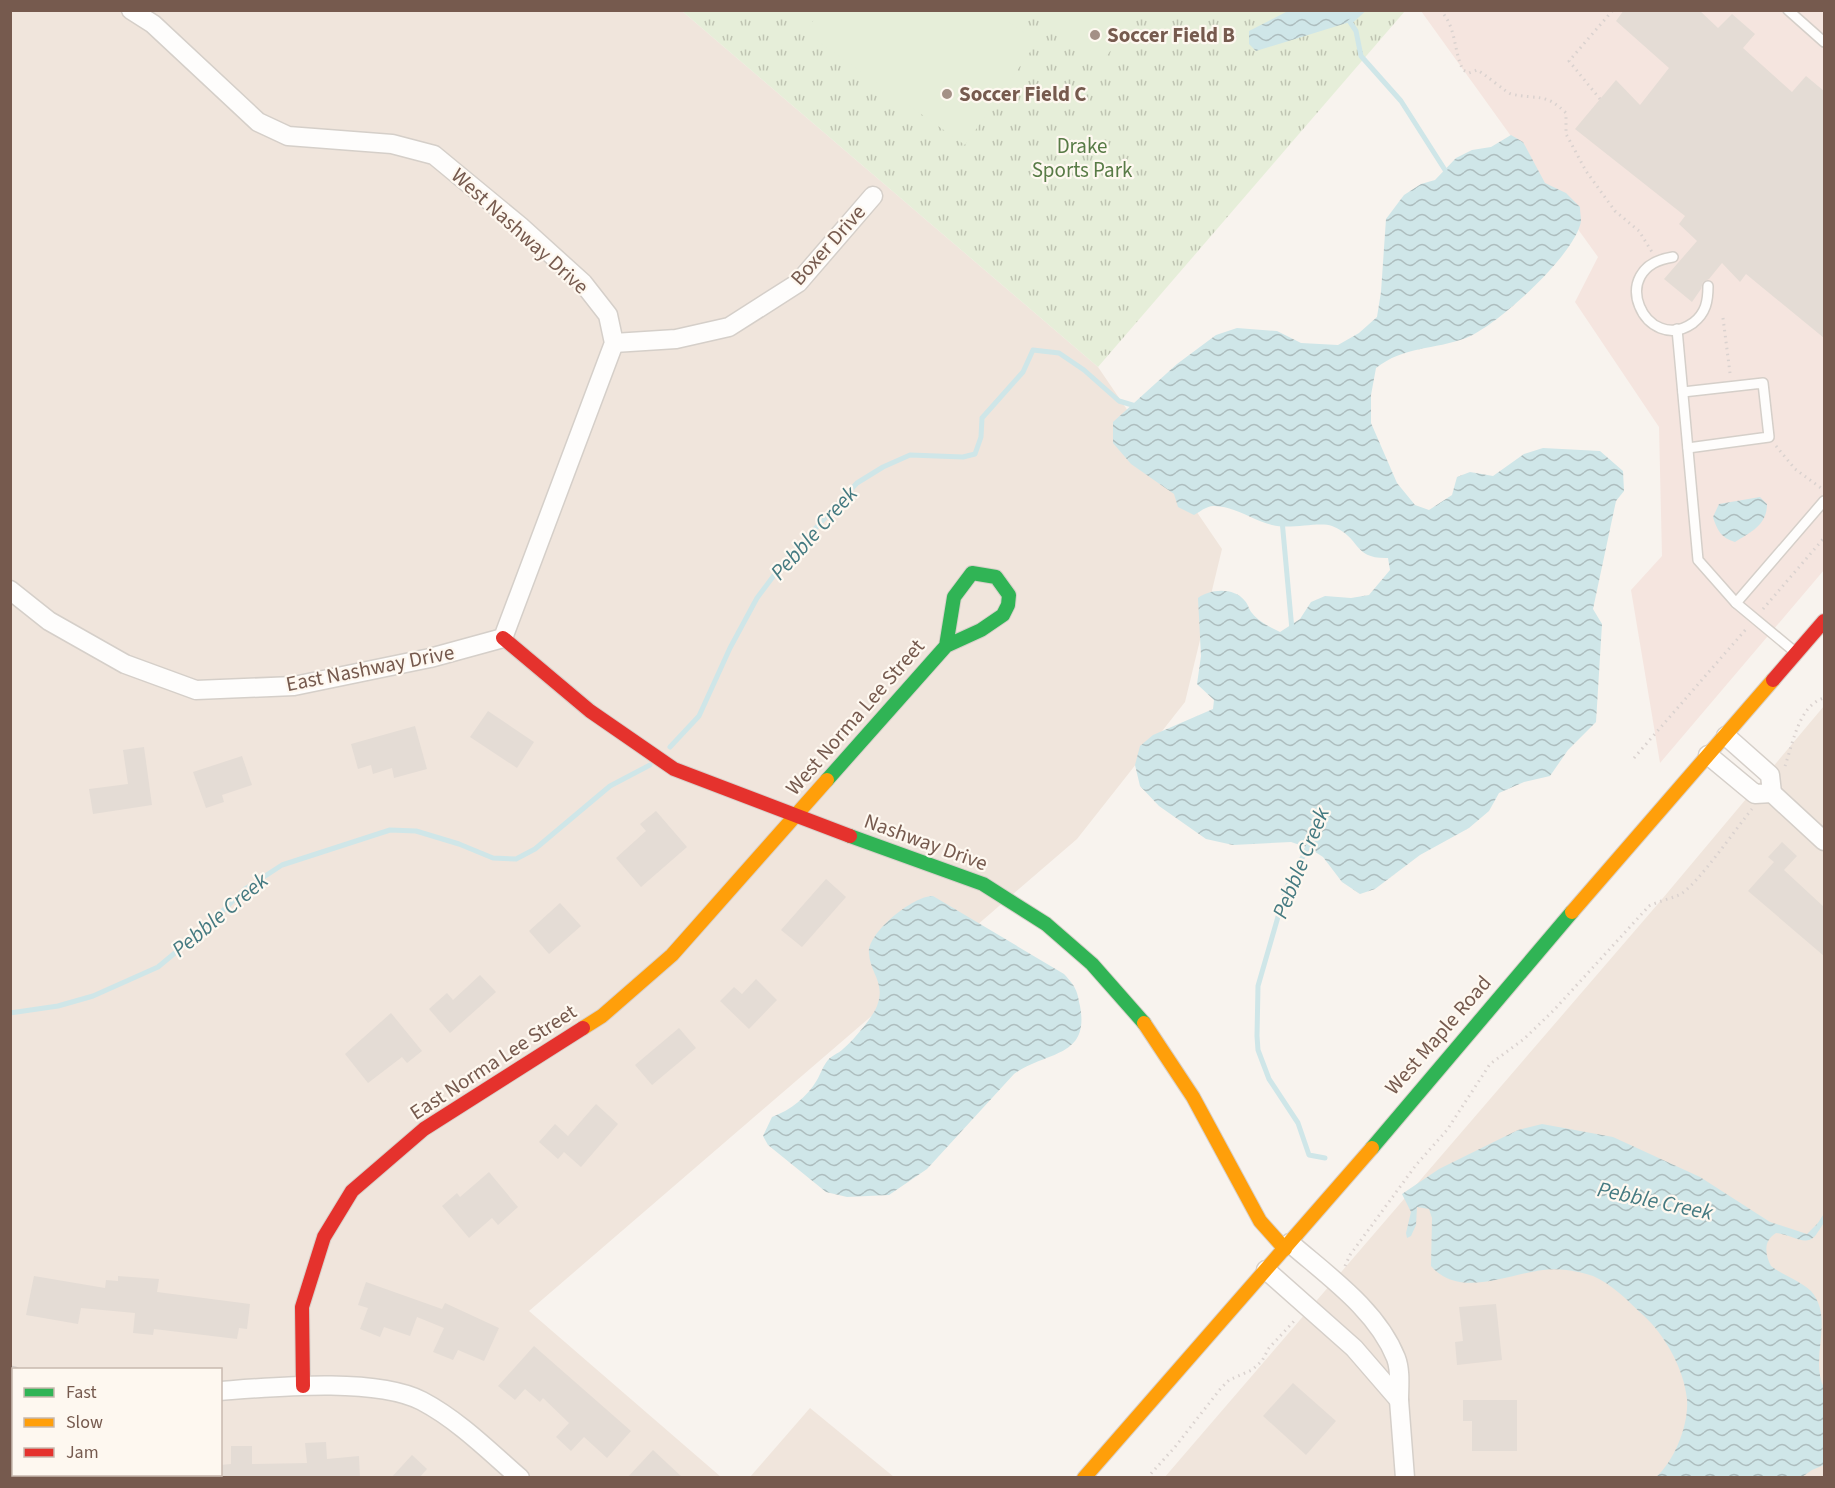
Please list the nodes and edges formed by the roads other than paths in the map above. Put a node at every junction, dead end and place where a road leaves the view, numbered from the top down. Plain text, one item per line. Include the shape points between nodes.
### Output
1 (131, 10) edge
2 (1788, 10) edge
3 (1824, 42) edge
4 (873, 196) dead end
5 (1673, 257) dead end
6 (1708, 286) dead end
7 (1677, 329) junction
8 (614, 343) junction
9 (1683, 392) junction
10 (1688, 448) junction
11 (1824, 501) edge
12 (10, 590) edge
13 (1736, 603) junction
14 (1824, 621) edge
15 (503, 638) junction
16 (946, 646) junction
17 (1797, 654) junction
18 (1725, 736) junction
19 (1708, 755) junction
20 (1772, 793) junction
21 (796, 817) junction
22 (1824, 841) edge
23 (1288, 1246) junction
24 (1266, 1270) junction
25 (303, 1386) junction
26 (222, 1391) edge
27 (1399, 1400) junction
28 (520, 1478) edge
29 (1084, 1478) edge
30 (1405, 1478) edge

1 - 8 street, West Nashway Drive via 153,24 268,127 288,136 392,144 434,154 583,283 608,315
2 - 3 lane
4 - 8 street, Boxer Drive via 798,283 729,327 676,339
5 - 7 lane via 1656,261 1643,273 1636,295 1639,307 1654,324
6 - 7 lane via 1705,309 1698,319
7 - 9 lane
8 - 15 street
9 - 10 lane
9 - 10 lane via 1762,383 1769,436
10 - 13 lane via 1698,560
11 - 13 lane
12 - 15 street, East Nashway Drive via 49,621 125,664 196,690 294,686 430,658
13 - 17 lane
14 - 17 street, West Maple Road
15 - 21 street, Nashway Drive via 591,711 674,769
16 - 16 street, West Norma Lee Street via 982,631 1004,615 1009,604 1007,588 999,578 986,572 972,573 954,597
16 - 21 street, West Norma Lee Street
17 - 18 street, West Maple Road
18 - 19 street, West Maple Road
18 - 20 street via 1770,775
19 - 20 street via 1755,794
19 - 23 street, West Maple Road
20 - 22 street
21 - 23 street, Nashway Drive via 983,884 1046,924 1085,957 1136,1011 1193,1097 1260,1221
21 - 25 street, East Norma Lee Street via 672,955 602,1016 424,1129 352,1191 324,1237 302,1307
23 - 24 street, West Maple Road
23 - 27 street via 1369,1316 1384,1336 1397,1360
24 - 27 street via 1346,1340
24 - 29 street, West Maple Road
25 - 26 street
25 - 28 street via 376,1389 420,1400 458,1424
27 - 30 street

